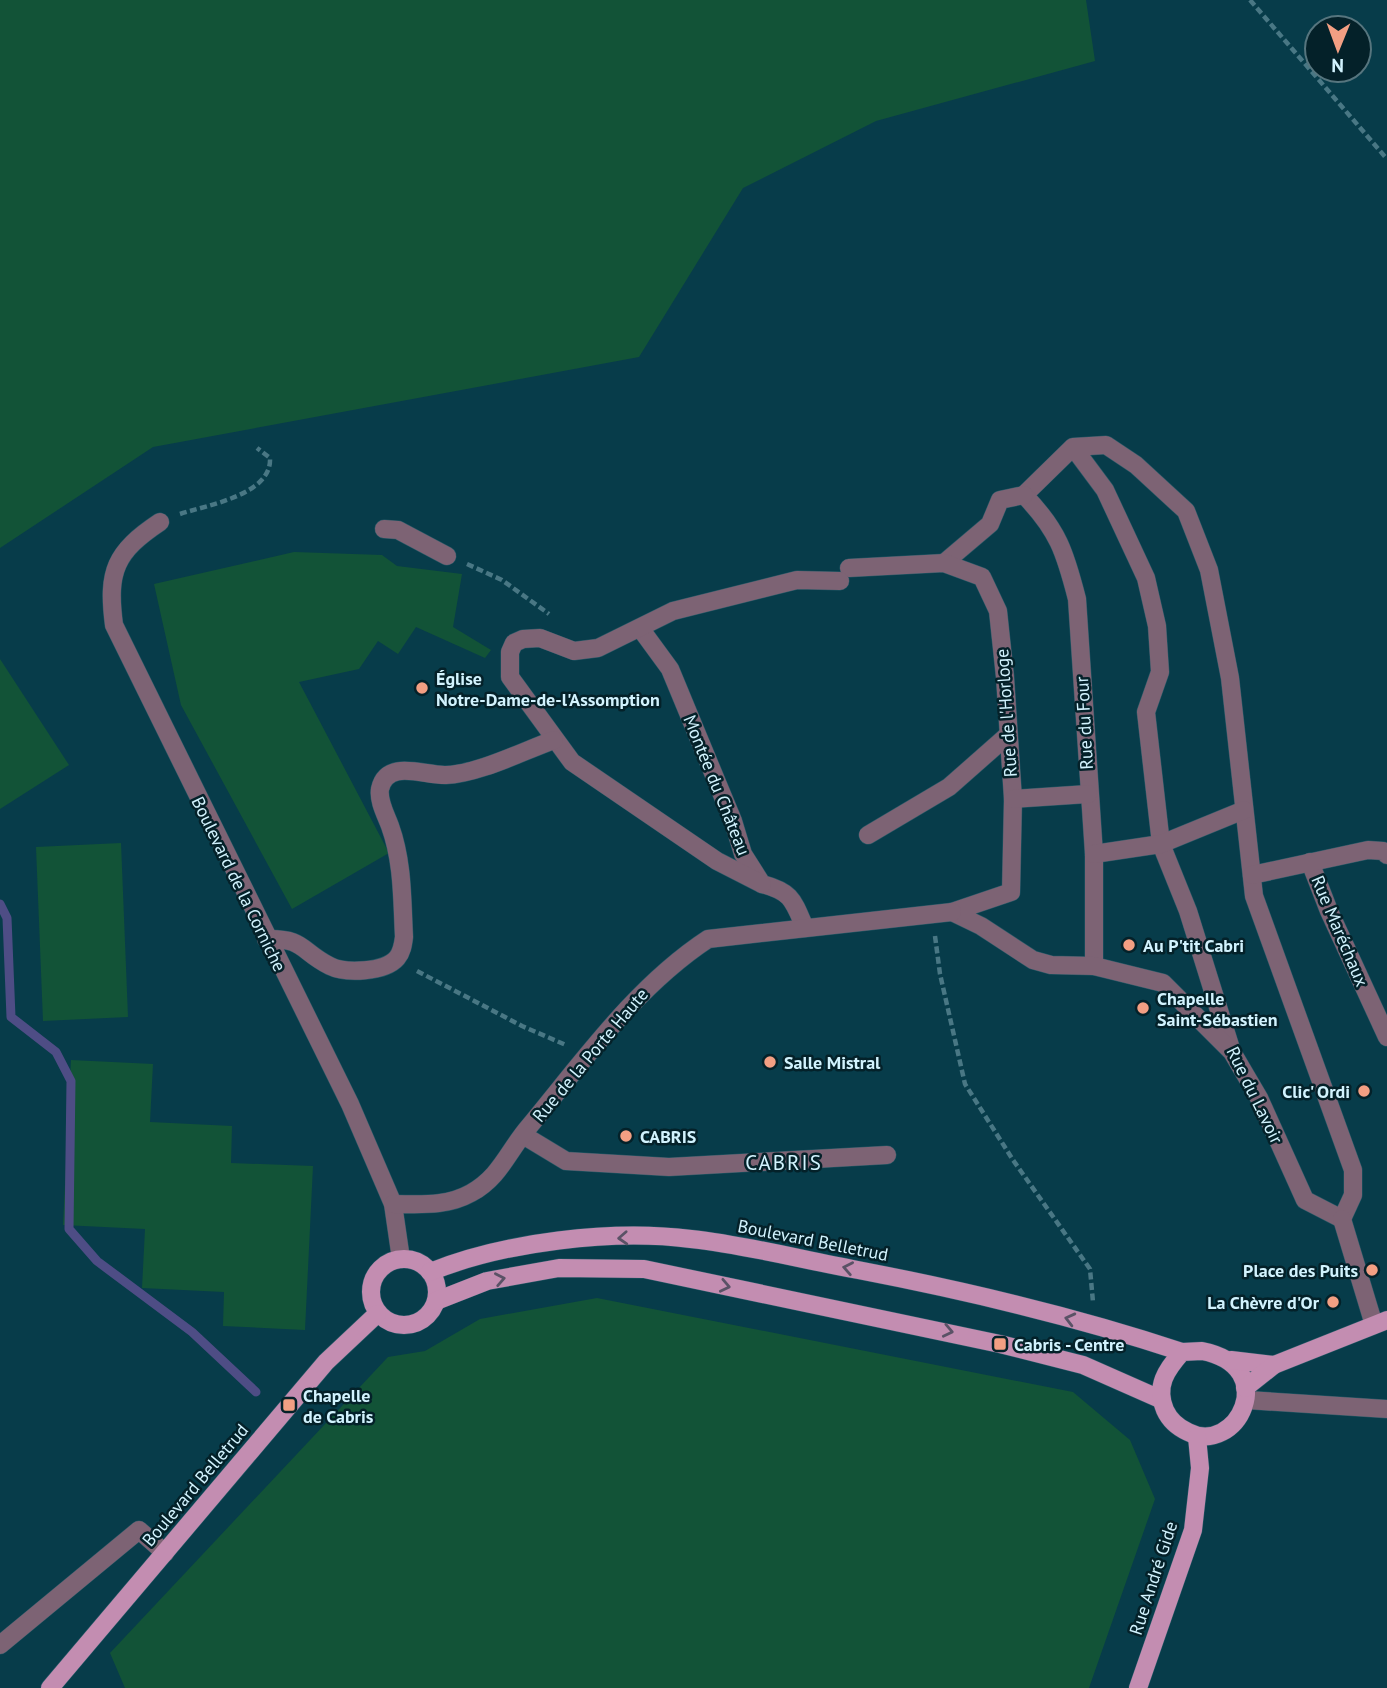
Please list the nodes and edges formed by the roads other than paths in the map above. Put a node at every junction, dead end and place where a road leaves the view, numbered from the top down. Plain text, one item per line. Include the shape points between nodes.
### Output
1 (1073, 447) junction
2 (1024, 495) junction
3 (160, 522) road end
4 (384, 528) dead end
5 (452, 557) road end
6 (944, 563) junction
7 (640, 628) junction
8 (1008, 735) junction
9 (554, 740) junction
10 (1088, 794) junction
11 (1013, 799) junction
12 (1244, 810) junction
13 (868, 835) dead end
14 (1161, 844) junction
15 (1094, 854) junction
16 (1387, 855) edge
17 (1310, 862) junction
18 (1252, 876) junction
19 (762, 884) junction
20 (1011, 892) joint
21 (951, 912) junction
22 (805, 928) junction
23 (267, 939) junction
24 (1094, 966) junction
25 (1387, 1037) edge
26 (1232, 1052) junction
27 (523, 1135) junction
28 (887, 1155) dead end
29 (393, 1204) junction
30 (1342, 1219) junction
31 (401, 1259) junction
32 (430, 1272) junction
33 (436, 1301) junction
34 (377, 1314) junction
35 (1381, 1323) edge
36 (1182, 1352) junction
37 (1231, 1360) junction
38 (1274, 1365) junction
39 (1246, 1394) junction
40 (1160, 1399) junction
41 (1387, 1409) edge
42 (1197, 1437) junction
43 (165, 1553) junction
44 (0, 1645) edge
45 (50, 1688) edge
46 (1138, 1688) edge

1 - 2 street
1 - 12 street via 1106,445 1186,510 1209,570 1230,678
1 - 14 street, Rue du Lavoir via 1105,490 1146,578 1157,626 1160,672 1146,712
2 - 6 street via 1000,500 990,524
2 - 10 street, Rue du Four via 1050,522 1067,559 1077,598
3 - 23 street, Boulevard de la Corniche via 130,542 120,558 111,601 114,625
4 - 5 street via 398,530
6 - 7 street via 797,580 674,611
6 - 8 street, Rue de l'Horloge via 982,577 998,611
7 - 9 street via 598,648 574,651 540,638 514,643 508,664 510,677
7 - 19 street, Montée du Château via 670,669 743,854
8 - 11 street, Rue de l'Horloge
8 - 13 street via 949,787
9 - 19 street via 572,762 717,860
9 - 23 street via 468,771 433,775 405,769 384,780 380,800 400,852 404,937 396,960 385,967 353,971 331,967 288,938
10 - 11 street
10 - 15 street, Rue du Four
11 - 20 street, Rue de l'Horloge
12 - 14 street
12 - 18 street
14 - 15 street
14 - 26 street, Rue du Lavoir via 1188,911
15 - 24 street, Rue du Four
16 - 17 street via 1368,850
17 - 18 street
17 - 25 street, Rue Maréchaux
18 - 30 street via 1254,896 1353,1170 1353,1195
19 - 22 street via 791,896
20 - 21 street, Rue de la Porte Haute
21 - 22 street, Rue de la Porte Haute
21 - 24 street via 1033,960
22 - 27 street, Rue de la Porte Haute via 708,939 677,959 589,1054
23 - 29 street, Boulevard de la Corniche via 350,1104
24 - 26 street via 1163,983
26 - 30 street, Rue du Lavoir via 1259,1098 1305,1200
27 - 28 street via 566,1161 669,1167
27 - 29 street, Rue de la Porte Haute via 495,1177 473,1193 442,1204
29 - 31 street, Boulevard de la Corniche
30 - 35 street
31 - 32 main road via 412,1260
31 - 34 main road via 382,1267 371,1284
32 - 33 main road
36 -> 32 main road, Boulevard Belletrud via 1091,1324 911,1280 692,1238 564,1240 461,1259
33 - 34 main road via 425,1319 405,1326
33 -> 40 main road via 487,1281 559,1268 644,1269 1000,1344 1083,1365
34 - 43 main road, Boulevard Belletrud via 326,1362
35 - 38 main road
36 - 37 main road via 1202,1351
36 - 40 main road via 1166,1370
37 - 38 main road
37 - 39 main road via 1241,1373
38 - 39 main road
39 - 41 street
39 - 42 main road via 1236,1422 1215,1436
40 - 42 main road via 1167,1416
42 - 46 main road, Rue André Gide via 1200,1468 1193,1530
43 - 44 street via 139,1530
43 - 45 main road, Boulevard Belletrud

